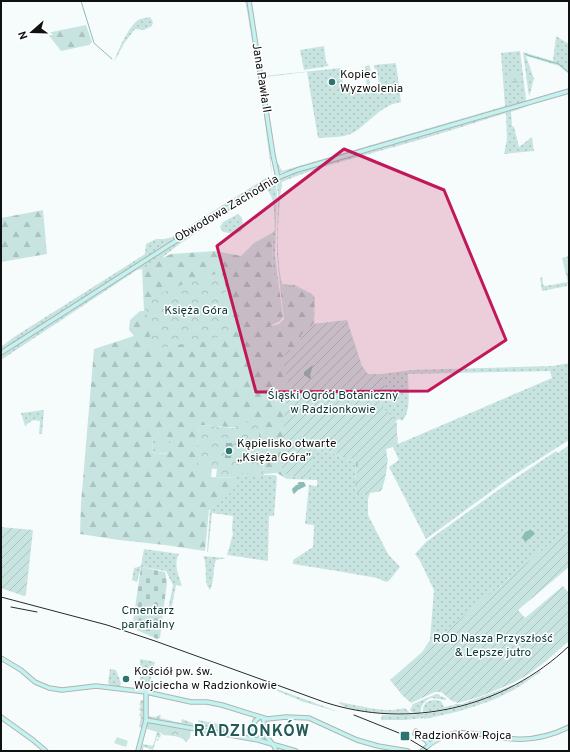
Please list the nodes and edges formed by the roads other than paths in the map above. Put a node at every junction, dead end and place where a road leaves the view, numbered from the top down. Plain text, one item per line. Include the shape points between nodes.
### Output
1 (249, 1) edge
2 (569, 91) edge
3 (273, 155) junction
4 (277, 171) junction
5 (296, 171) junction
6 (277, 178) junction
7 (1, 353) edge
8 (1, 658) edge
9 (146, 692) junction
10 (1, 717) edge
11 (262, 717) junction
12 (146, 720) junction
13 (569, 727) edge
14 (263, 731) junction
15 (416, 731) dead end
16 (256, 739) junction
17 (271, 743) junction
18 (281, 746) junction
19 (424, 749) edge
20 (46, 751) edge
21 (138, 751) edge
22 (275, 751) edge
23 (296, 751) edge
24 (408, 751) edge

1 - 3 street, Jana Pawła II
2 - 5 street, Obwodowa Zachodnia
3 - 4 street, Jana Pawła II
3 - 6 street, Jana Pawła II
4 - 5 street via 281,174
4 - 6 street, Jana Pawła II
5 - 6 street, Obwodowa Zachodnia
6 - 7 street, Obwodowa Zachodnia
8 - 9 street via 48,688 96,686
9 - 11 street via 191,702 222,705
9 - 12 street
10 - 20 street
11 - 14 street
11 - 16 street via 255,721 252,735
11 - 24 street via 310,718 364,743
12 - 16 street
12 - 21 street
13 - 19 street via 547,735 521,739 469,733 446,734
14 - 16 street via 261,738
14 - 17 street
15 - 19 street via 415,734 425,740
16 - 17 street
17 - 18 street
17 - 22 street
18 - 22 street
18 - 23 street

